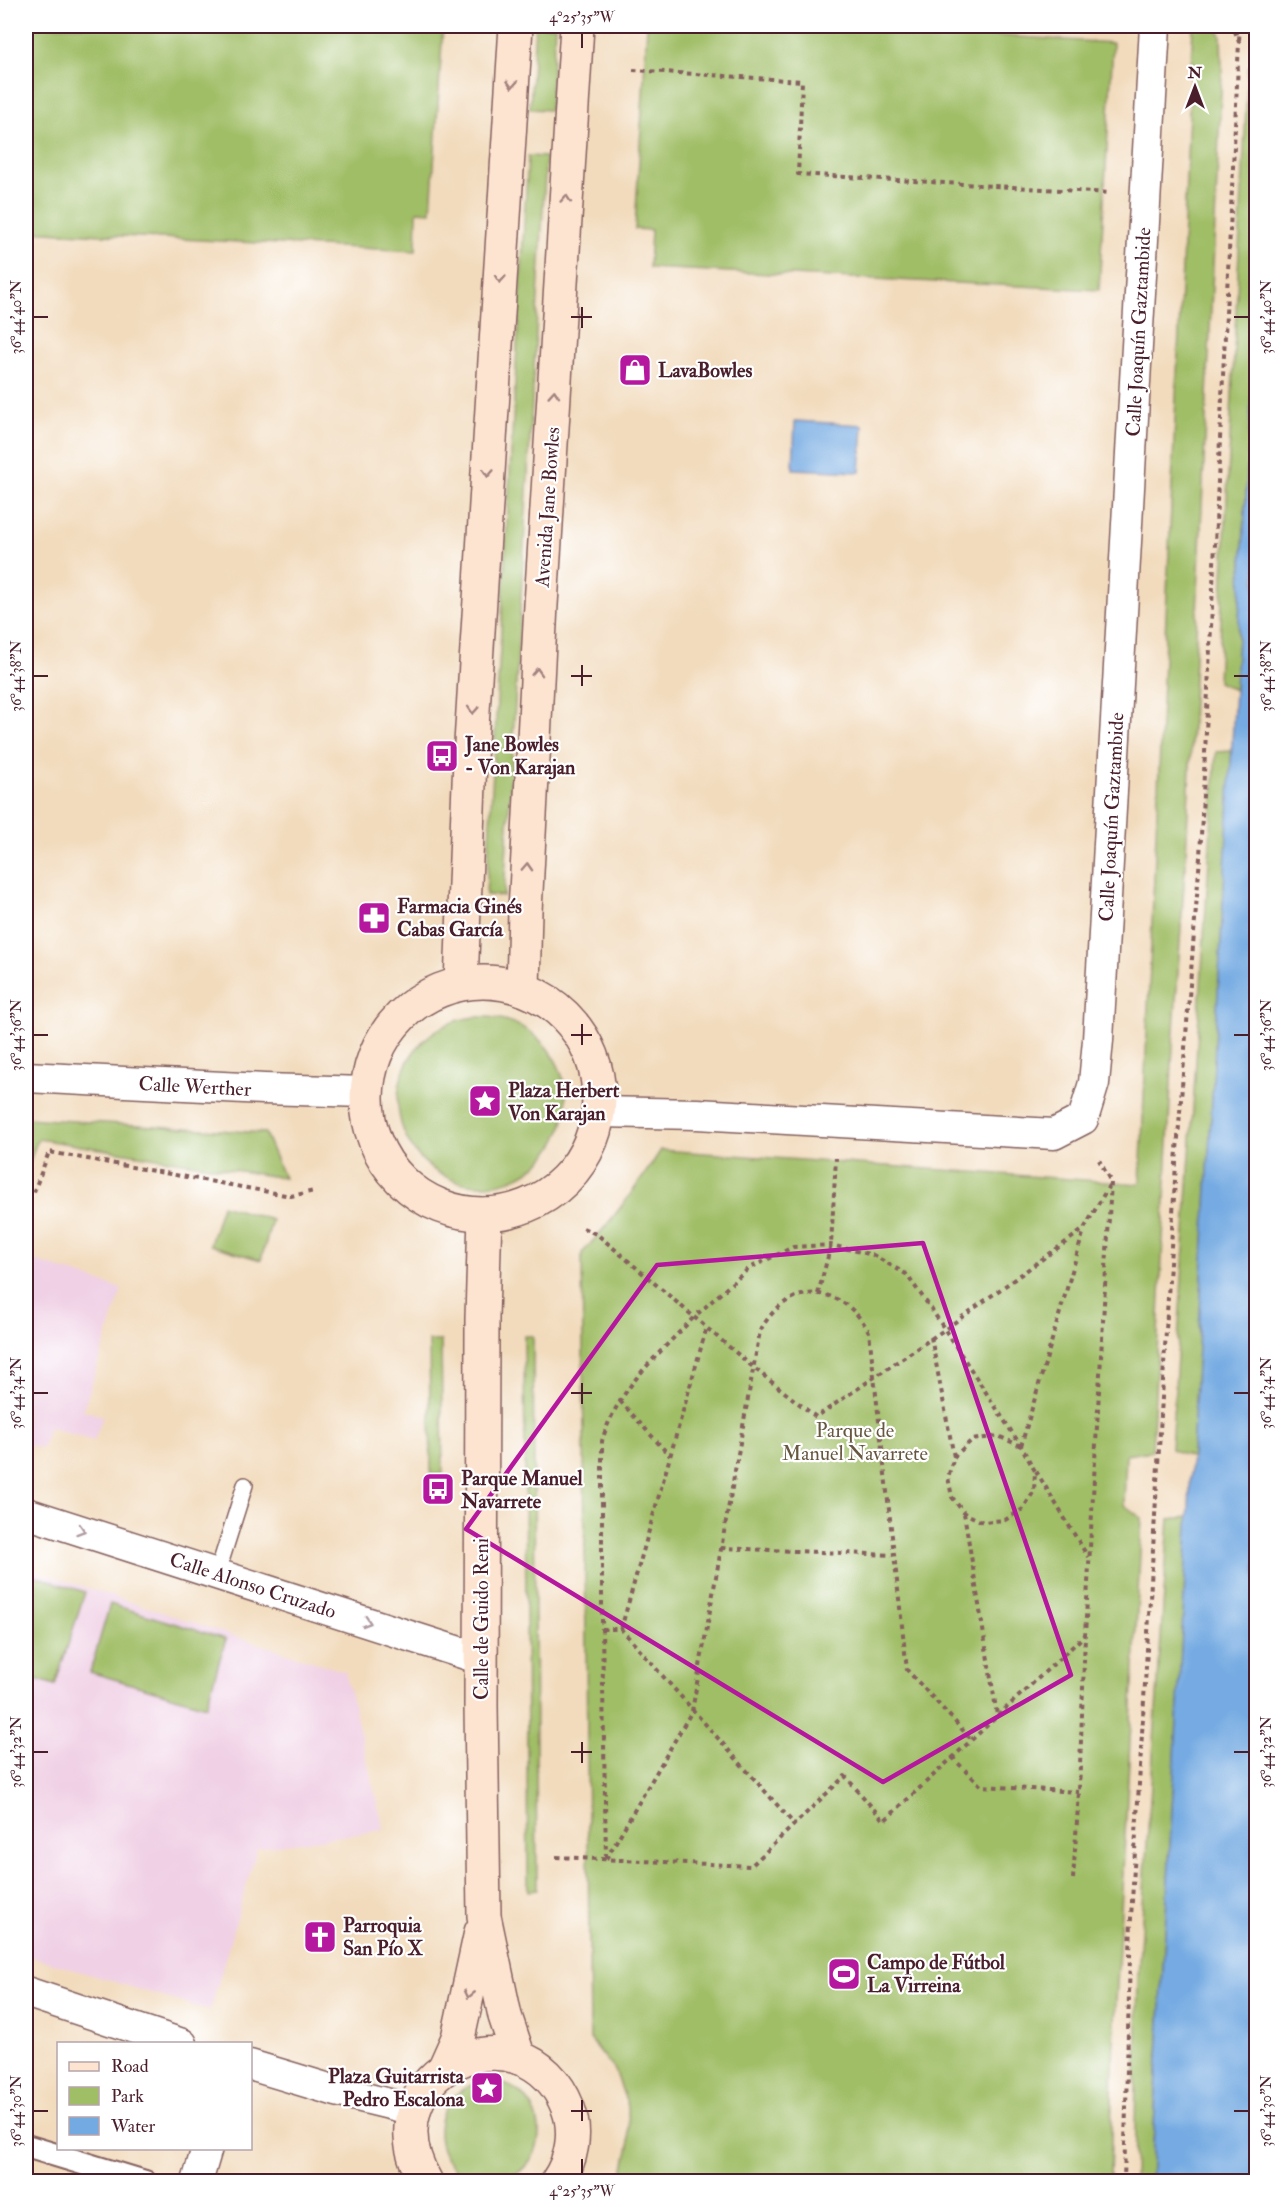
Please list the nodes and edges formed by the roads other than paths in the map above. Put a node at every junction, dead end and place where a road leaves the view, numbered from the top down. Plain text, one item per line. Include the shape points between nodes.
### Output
1 (516, 26) edge
2 (577, 26) edge
3 (1155, 26) edge
4 (460, 983) junction
5 (524, 988) junction
6 (26, 1077) edge
7 (365, 1092) junction
8 (599, 1112) junction
9 (485, 1214) junction
10 (245, 1485) dead end
11 (26, 1513) edge
12 (217, 1574) junction
13 (481, 1659) junction
14 (484, 1916) junction
15 (26, 1992) edge
16 (179, 2042) edge
17 (519, 2058) junction
18 (252, 2067) edge
19 (445, 2067) junction
20 (414, 2110) junction
21 (26, 2146) edge
22 (206, 2150) edge
23 (146, 2181) edge
24 (197, 2181) edge
25 (426, 2181) edge
26 (556, 2181) edge

1 -> 4 main road via 470,759
5 -> 2 main road, Avenida Jane Bowles via 541,606
3 - 8 street, Calle Joaquín Gaztambide via 1098,1040 1094,1083 1083,1119 1054,1134
4 - 5 main road via 493,981
4 - 7 main road via 415,1003 381,1039
5 - 8 main road via 558,1008 584,1039 598,1077
6 - 7 street, Calle Werther
7 - 9 main road via 375,1145 391,1171 417,1195 450,1210
8 - 9 main road via 586,1152 562,1183 531,1204
9 - 13 main road, Calle de Guido Reni
10 - 12 lane
11 -> 12 street, Calle Alonso Cruzado
12 -> 13 street, Calle Alonso Cruzado
13 - 14 main road, Calle de Guido Reni
14 - 17 main road, Calle de Guido Reni via 505,2016
14 -> 19 main road, Calle de Guido Reni via 459,2038
15 - 16 street
17 - 19 main road via 479,2054
17 - 26 main road via 552,2080 571,2116 570,2156
18 - 20 street
19 - 20 main road via 431,2079
20 - 25 main road via 411,2147
21 - 23 street
22 - 24 street

